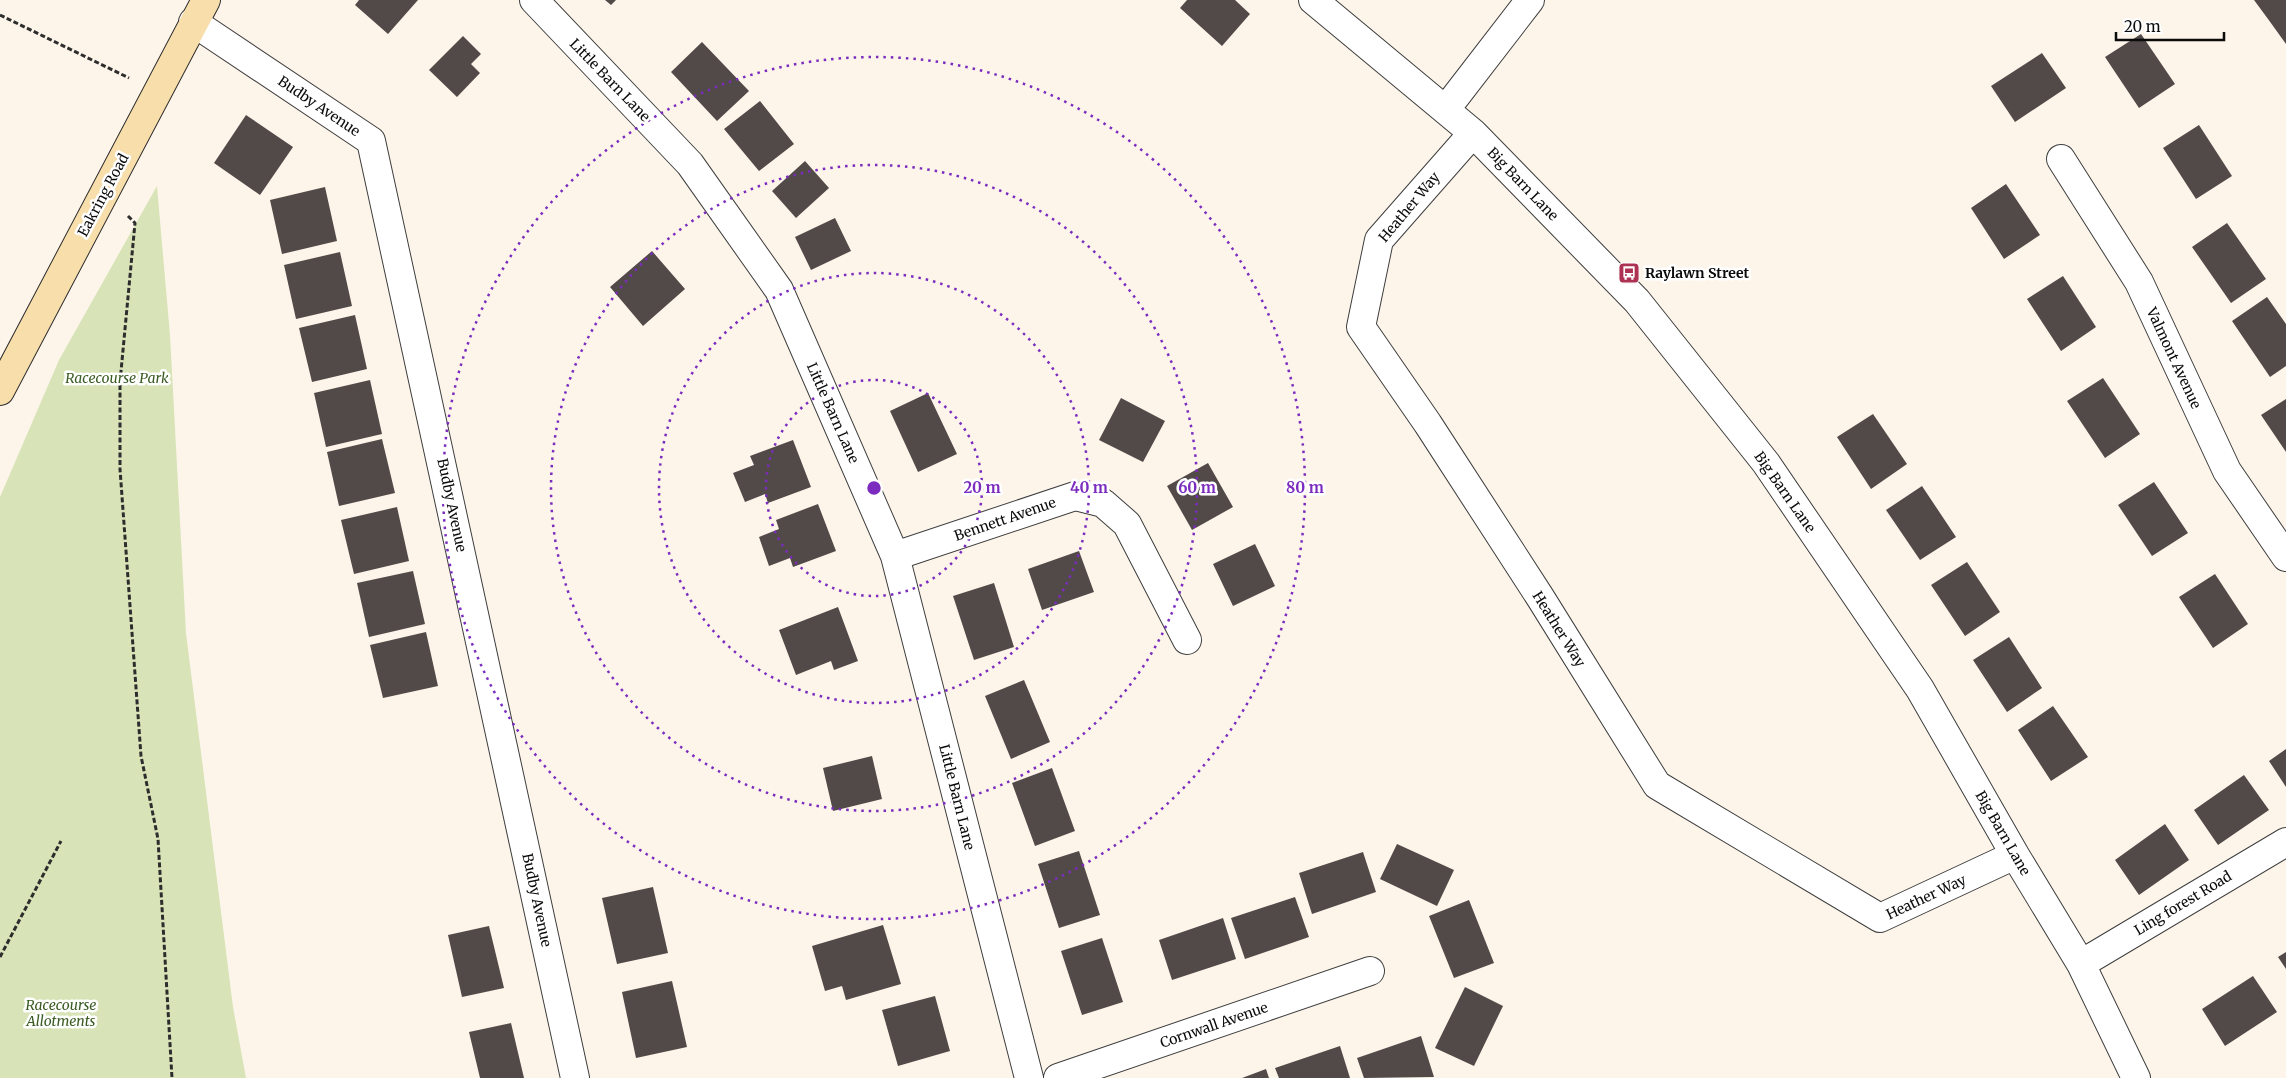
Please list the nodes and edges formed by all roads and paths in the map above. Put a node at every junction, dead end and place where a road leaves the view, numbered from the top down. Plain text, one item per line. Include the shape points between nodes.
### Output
1 (534, 0) edge
2 (1314, 0) edge
3 (1530, 0) edge
4 (199, 11) edge
5 (0, 15) edge
6 (158, 88) junction
7 (1446, 109) junction
8 (1473, 133) junction
9 (2061, 159) dead end
10 (103, 194) junction
11 (0, 391) edge
12 (895, 556) junction
13 (2286, 557) edge
14 (1187, 640) dead end
15 (61, 841) dead end
16 (2286, 842) edge
17 (2015, 855) junction
18 (0, 957) edge
19 (2080, 964) junction
20 (1370, 971) dead end
21 (172, 1078) edge
22 (575, 1078) edge
23 (1029, 1078) edge
24 (1058, 1078) edge
25 (2136, 1078) edge

1 - 12 street, Little Barn Lane via 690,164 779,290
2 - 7 street, Big Barn Lane
3 - 7 street
4 - 6 street, Eakring Road
4 - 22 street, Budby Avenue via 372,141
5 - 6 path via 121,76
6 - 10 street, Eakring Road
7 - 8 street, Big Barn Lane
8 - 17 street, Big Barn Lane via 1637,301 1766,463 1920,689
8 - 17 street, Heather Way via 1379,240 1361,327 1540,597 1656,785 1880,918
9 - 13 street, Valmont Avenue via 2139,282 2227,471
10 - 11 street, Eakring Road
10 - 21 path via 135,223 120,382 120,469 141,756 158,839
12 - 14 street, Bennett Avenue via 1075,496 1103,503 1127,524
12 - 23 street, Little Barn Lane
15 - 18 path
16 - 19 street, Ling forest Road
17 - 19 street, Big Barn Lane
19 - 25 street, Big Barn Lane
20 - 24 street, Cornwall Avenue

